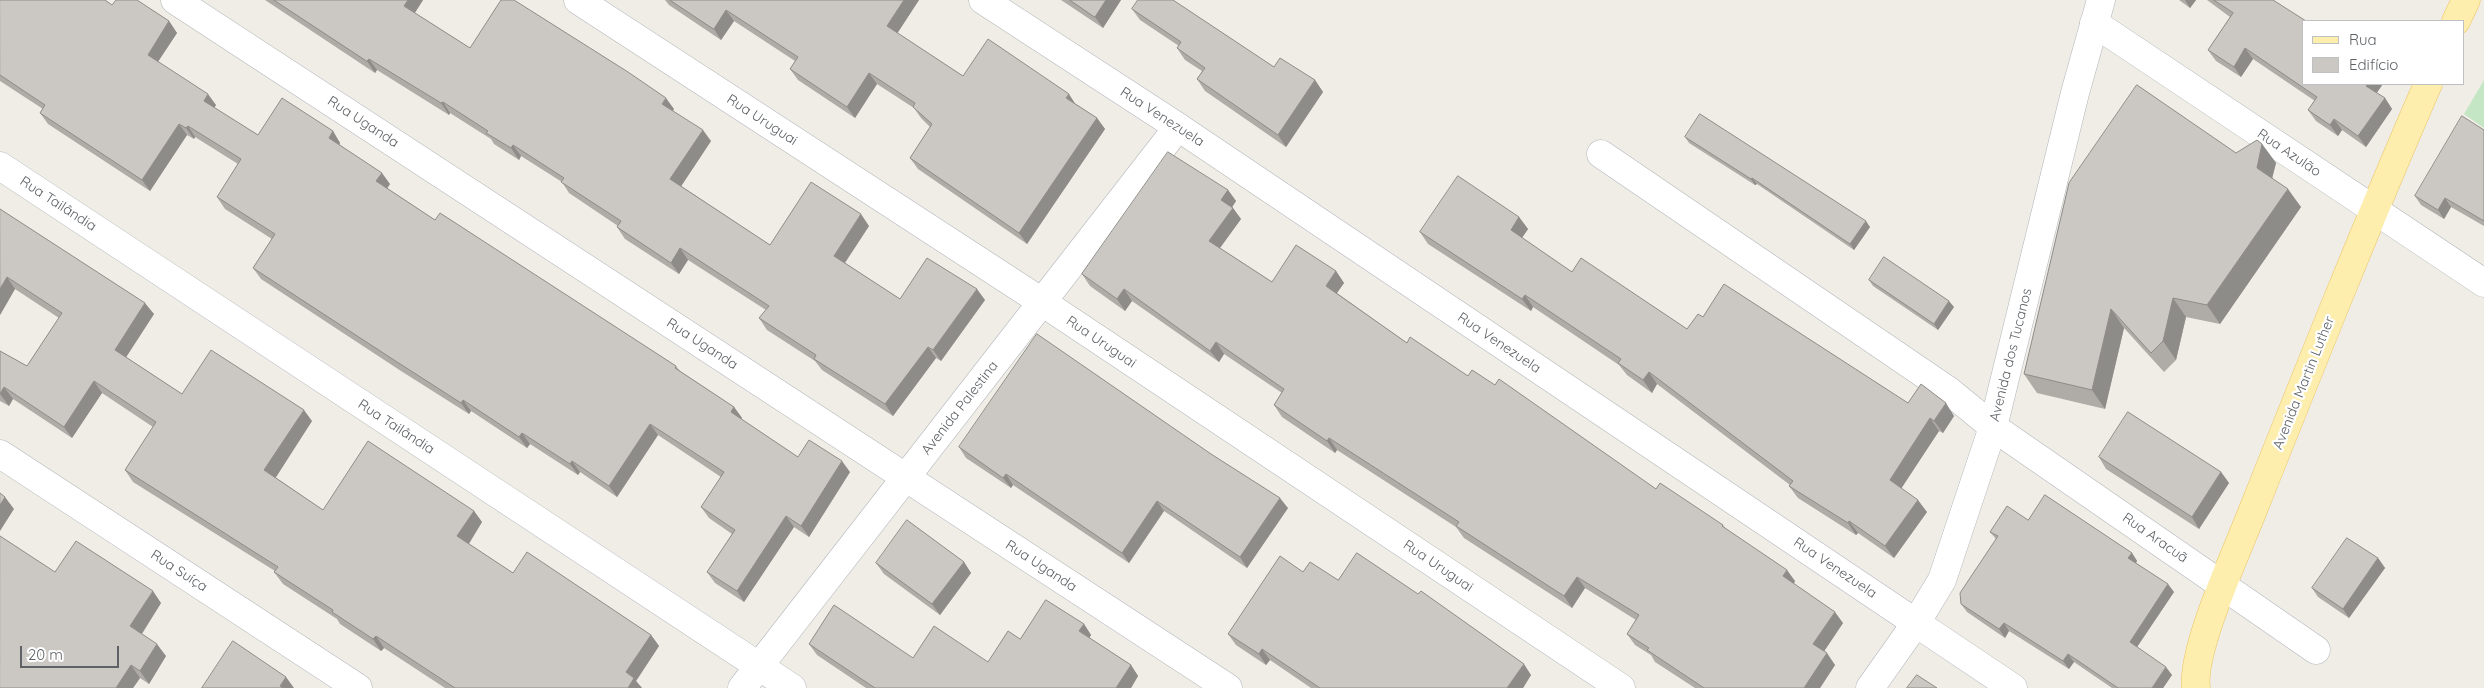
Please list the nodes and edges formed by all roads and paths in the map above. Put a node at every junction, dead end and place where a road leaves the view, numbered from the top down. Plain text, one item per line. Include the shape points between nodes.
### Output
1 (175, 0) edge
2 (578, 0) edge
3 (983, 0) edge
4 (2466, 0) edge
5 (2097, 12) edge
6 (2456, 20) edge
7 (2428, 85) edge
8 (1178, 127) junction
9 (1602, 154) dead end
10 (0, 166) edge
11 (2373, 210) junction
12 (2484, 283) edge
13 (1042, 302) junction
14 (1993, 426) junction
15 (0, 454) edge
16 (906, 478) junction
17 (2223, 586) junction
18 (1916, 623) junction
19 (2316, 650) dead end
20 (759, 666) junction
21 (358, 688) edge
22 (742, 688) edge
23 (792, 688) edge
24 (1228, 688) edge
25 (1621, 688) edge
26 (1870, 688) edge
27 (2013, 688) edge
28 (2196, 688) edge

1 - 16 street, Rua Uganda
2 - 13 street, Rua Uruguai
3 - 8 street, Rua Venezuela
4 - 6 main road
5 - 11 street, Rua Azulão
5 - 14 street, Avenida dos Tucanos
7 - 11 main road, Avenida Martin Luther
8 - 13 street, Avenida Palestina
8 - 18 street, Rua Venezuela
9 - 14 street, Rua Aracuã via 1950,392
10 - 20 street, Rua Tailândia
11 - 12 street, Rua Azulão
11 - 17 main road, Avenida Martin Luther
13 - 16 street, Avenida Palestina
13 - 25 street, Rua Uruguai
14 - 17 street, Rua Aracuã
14 - 18 street, Avenida dos Tucanos via 1942,580
15 - 21 street, Rua Suíça
16 - 20 street, Avenida Palestina
16 - 24 street, Rua Uganda
17 - 19 street, Rua Aracuã
17 - 28 main road, Avenida Martin Luther via 2199,655
18 - 26 street, Avenida dos Tucanos
18 - 27 street, Rua Venezuela
20 - 22 street, Avenida Palestina
20 - 23 street, Rua Tailândia

